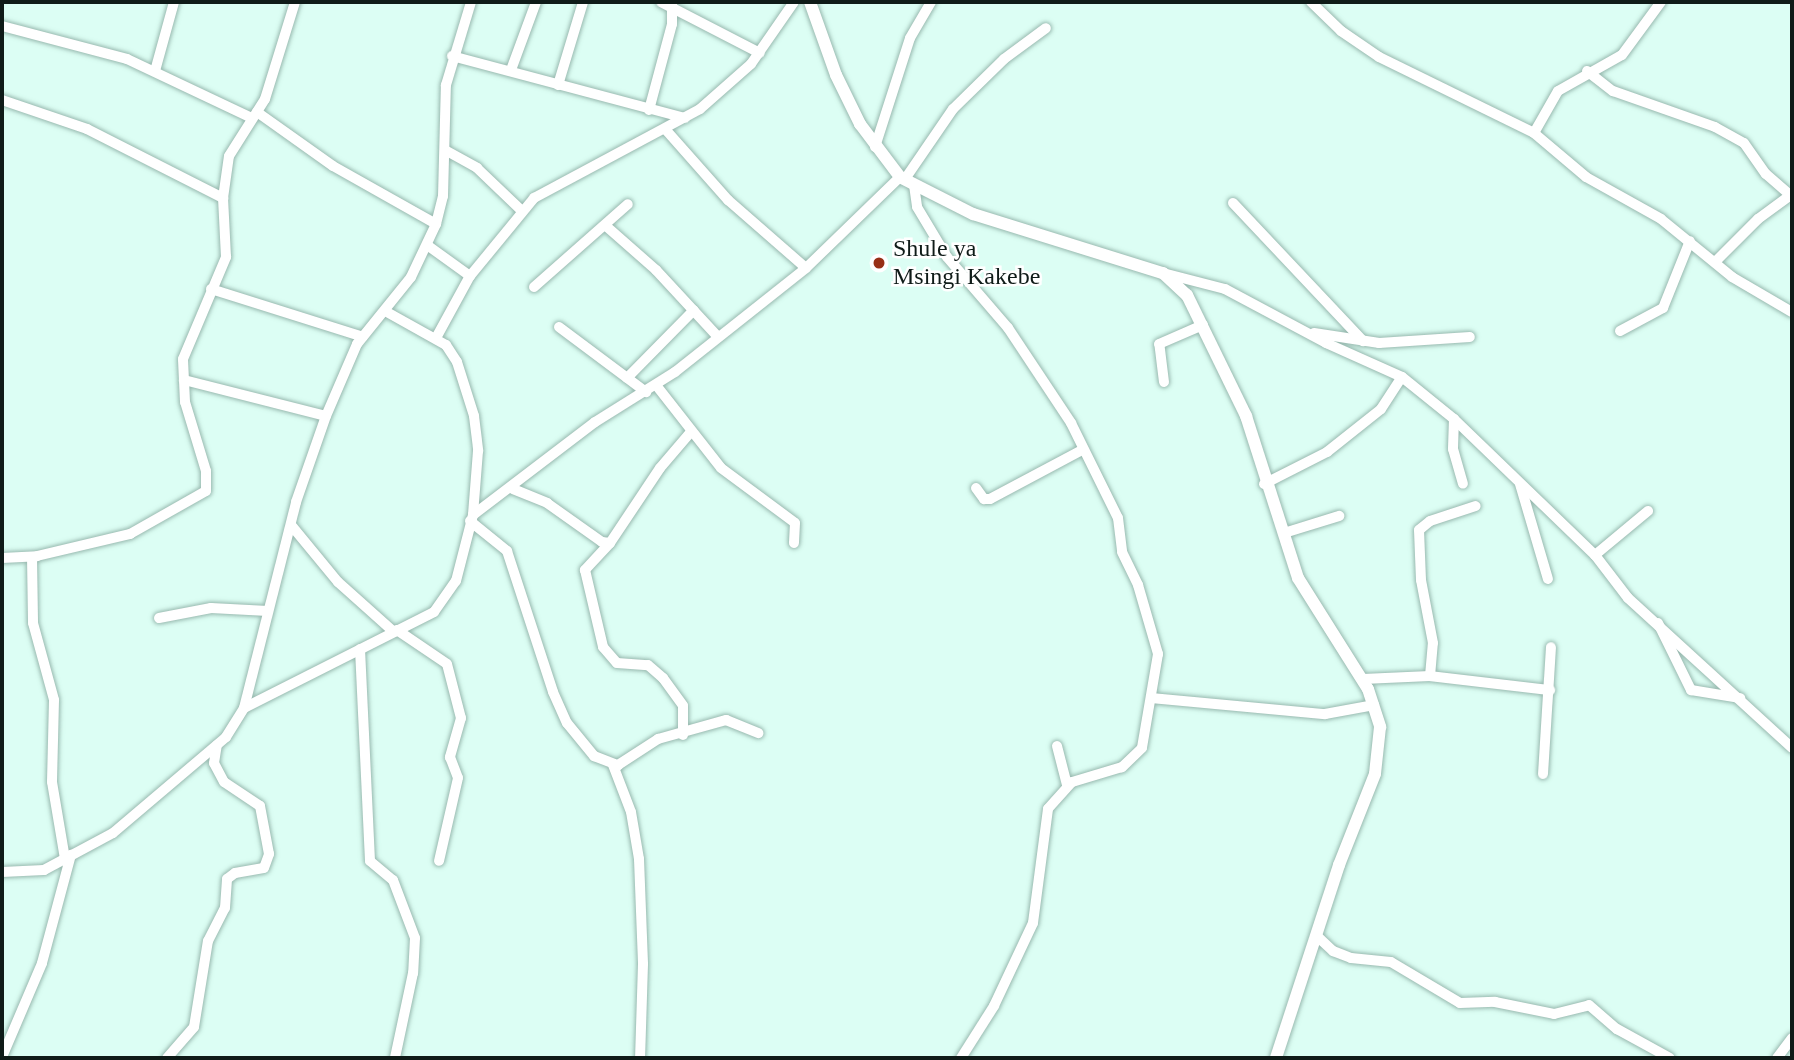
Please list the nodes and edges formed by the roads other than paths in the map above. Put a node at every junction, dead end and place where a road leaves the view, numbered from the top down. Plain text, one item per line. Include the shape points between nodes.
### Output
1 (174, 2) edge
2 (295, 2) edge
3 (471, 2) edge
4 (536, 2) edge
5 (583, 2) edge
6 (794, 2) edge
7 (810, 2) edge
8 (930, 2) edge
9 (1311, 2) edge
10 (1661, 2) edge
11 (668, 3) edge
12 (2, 26) edge
13 (1046, 28) dead end
14 (760, 53) junction
15 (452, 57) junction
16 (511, 70) junction
17 (155, 71) junction
18 (1587, 71) junction
19 (558, 85) junction
20 (2, 100) edge
21 (649, 110) junction
22 (255, 115) junction
23 (685, 118) junction
24 (666, 130) junction
25 (1534, 133) junction
26 (875, 147) junction
27 (445, 150) junction
28 (906, 180) junction
29 (1791, 194) edge
30 (223, 198) junction
31 (1233, 203) dead end
32 (628, 204) dead end
33 (521, 210) junction
34 (436, 224) junction
35 (606, 226) junction
36 (1690, 241) junction
37 (427, 246) junction
38 (1715, 262) junction
39 (806, 268) junction
40 (1163, 272) junction
41 (470, 276) junction
42 (534, 287) dead end
43 (211, 289) junction
44 (694, 310) junction
45 (385, 311) junction
46 (1792, 312) edge
47 (1203, 325) junction
48 (559, 327) dead end
49 (1620, 331) dead end
50 (1303, 332) junction
51 (363, 337) junction
52 (718, 337) junction
53 (1470, 337) dead end
54 (436, 338) junction
55 (1363, 341) junction
56 (1402, 377) junction
57 (627, 378) junction
58 (184, 380) junction
59 (1164, 382) dead end
60 (656, 385) junction
61 (646, 392) junction
62 (326, 416) junction
63 (1454, 419) junction
64 (690, 433) junction
65 (1082, 450) junction
66 (1265, 484) junction
67 (1463, 484) dead end
68 (1520, 484) junction
69 (976, 488) dead end
70 (513, 489) junction
71 (1476, 506) dead end
72 (1648, 511) dead end
73 (1339, 516) dead end
74 (472, 518) junction
75 (291, 526) junction
76 (1283, 534) junction
77 (610, 543) junction
78 (794, 543) dead end
79 (1595, 555) junction
80 (32, 557) junction
81 (2, 558) edge
82 (1548, 579) dead end
83 (268, 611) junction
84 (159, 618) dead end
85 (1658, 622) junction
86 (395, 631) junction
87 (1550, 647) dead end
88 (360, 649) junction
89 (1430, 676) junction
90 (1363, 679) junction
91 (1550, 690) junction
92 (1151, 698) junction
93 (1740, 698) junction
94 (1374, 705) junction
95 (244, 708) junction
96 (758, 733) dead end
97 (683, 735) junction
98 (217, 744) junction
99 (1057, 746) dead end
100 (1792, 748) edge
101 (613, 765) junction
102 (1543, 774) dead end
103 (1067, 785) junction
104 (68, 857) junction
105 (439, 861) dead end
106 (2, 872) edge
107 (1318, 937) junction
108 (1792, 1038) edge
109 (2, 1057) edge
110 (167, 1058) edge
111 (395, 1058) edge
112 (639, 1058) edge
113 (961, 1058) edge
114 (1276, 1058) edge
115 (1670, 1058) edge
116 (1777, 1058) edge

1 - 17 street
2 - 22 street via 271,85
3 - 15 street
4 - 16 street
5 - 19 street
6 - 14 street
7 - 26 street via 836,75
8 - 26 street via 910,38
9 - 25 street via 1340,31 1379,57
10 - 18 street via 1622,55
11 - 14 street
11 - 21 street via 672,24
12 - 17 street
13 - 28 street via 1004,59 953,109
14 - 23 street via 709,103
15 - 16 street
15 - 27 street
16 - 19 street
17 - 22 street
18 - 25 street via 1558,91
18 - 29 street via 1614,91 1715,127 1744,143 1766,174
19 - 21 street
20 - 30 street via 87,129
21 - 23 street
22 - 30 street via 229,156
22 - 34 street
23 - 24 street
24 - 33 street via 534,198
24 - 39 street via 728,200
25 - 36 street via 1586,177 1661,219
26 - 28 street
27 - 33 street via 477,168
27 - 34 street via 443,196
28 - 39 street
28 - 40 street via 973,214
28 - 65 street via 947,257 1032,361 1071,423
29 - 38 street
30 - 43 street via 227,252
31 - 55 street
32 - 35 street
33 - 41 street
34 - 37 street
35 - 42 street
35 - 44 street via 643,256
36 - 38 street
36 - 49 street via 1663,309
37 - 41 street
37 - 45 street
38 - 46 street via 1758,296
39 - 52 street
40 - 47 street via 1187,295
40 - 50 street via 1216,285
41 - 54 street
43 - 51 street
43 - 58 street via 188,339
44 - 52 street
44 - 57 street
45 - 51 street
45 - 54 street
47 - 59 street via 1159,344
47 - 66 street via 1246,416
48 - 57 street
50 - 55 street
50 - 56 street
51 - 62 street
52 - 60 street
53 - 55 street
54 - 74 street via 457,362 474,416 478,471
56 - 63 street
56 - 66 street via 1381,409 1327,452
57 - 61 street
58 - 62 street
58 - 80 street via 184,402 209,483 206,491 130,534
60 - 61 street
60 - 64 street
61 - 70 street via 595,422
62 - 75 street
63 - 67 street via 1453,449
63 - 68 street
64 - 77 street via 660,467
64 - 78 street via 738,484 795,523
65 - 69 street via 990,499 984,499
65 - 92 street via 1118,518 1122,552 1138,585 1156,645
66 - 76 street
68 - 79 street
68 - 82 street
70 - 74 street
70 - 77 street via 547,503
71 - 89 street via 1430,521 1419,530 1419,564 1433,643
72 - 79 street
73 - 76 street
74 - 86 street via 456,581 443,604
74 - 101 street via 507,551 567,723 584,748
75 - 83 street
75 - 86 street via 338,582
76 - 90 street via 1304,589
77 - 97 street via 585,570 603,647 617,663 648,665 663,678 683,708
79 - 85 street via 1621,592
80 - 81 street
80 - 104 street via 33,623 54,700 52,782
83 - 84 street via 211,608
83 - 95 street
85 - 93 street
85 - 93 street via 1690,690
86 - 88 street
86 - 105 street via 447,664 461,718 450,757 458,778
87 - 91 street
88 - 95 street
88 - 111 street via 370,861 393,880 415,938 413,973
89 - 90 street
89 - 91 street
90 - 94 street
91 - 102 street
92 - 94 street via 1325,714
92 - 103 street via 1146,734 1135,756 1122,767
93 - 100 street
94 - 107 street via 1380,727 1375,774 1339,865
95 - 98 street
96 - 97 street via 728,720
97 - 101 street via 658,739
98 - 104 street via 113,833
98 - 110 street via 215,763 224,782 260,806 270,854 264,868 226,879 225,908 208,941 194,1027
99 - 103 street
101 - 112 street via 631,812 639,859 643,964
103 - 113 street via 1044,818 1037,908 1023,951
104 - 106 street via 32,873
104 - 109 street via 42,963
107 - 114 street
107 - 115 street via 1333,951 1351,958 1391,962 1460,1003 1494,1002 1554,1014 1589,1004 1617,1029
108 - 116 street

